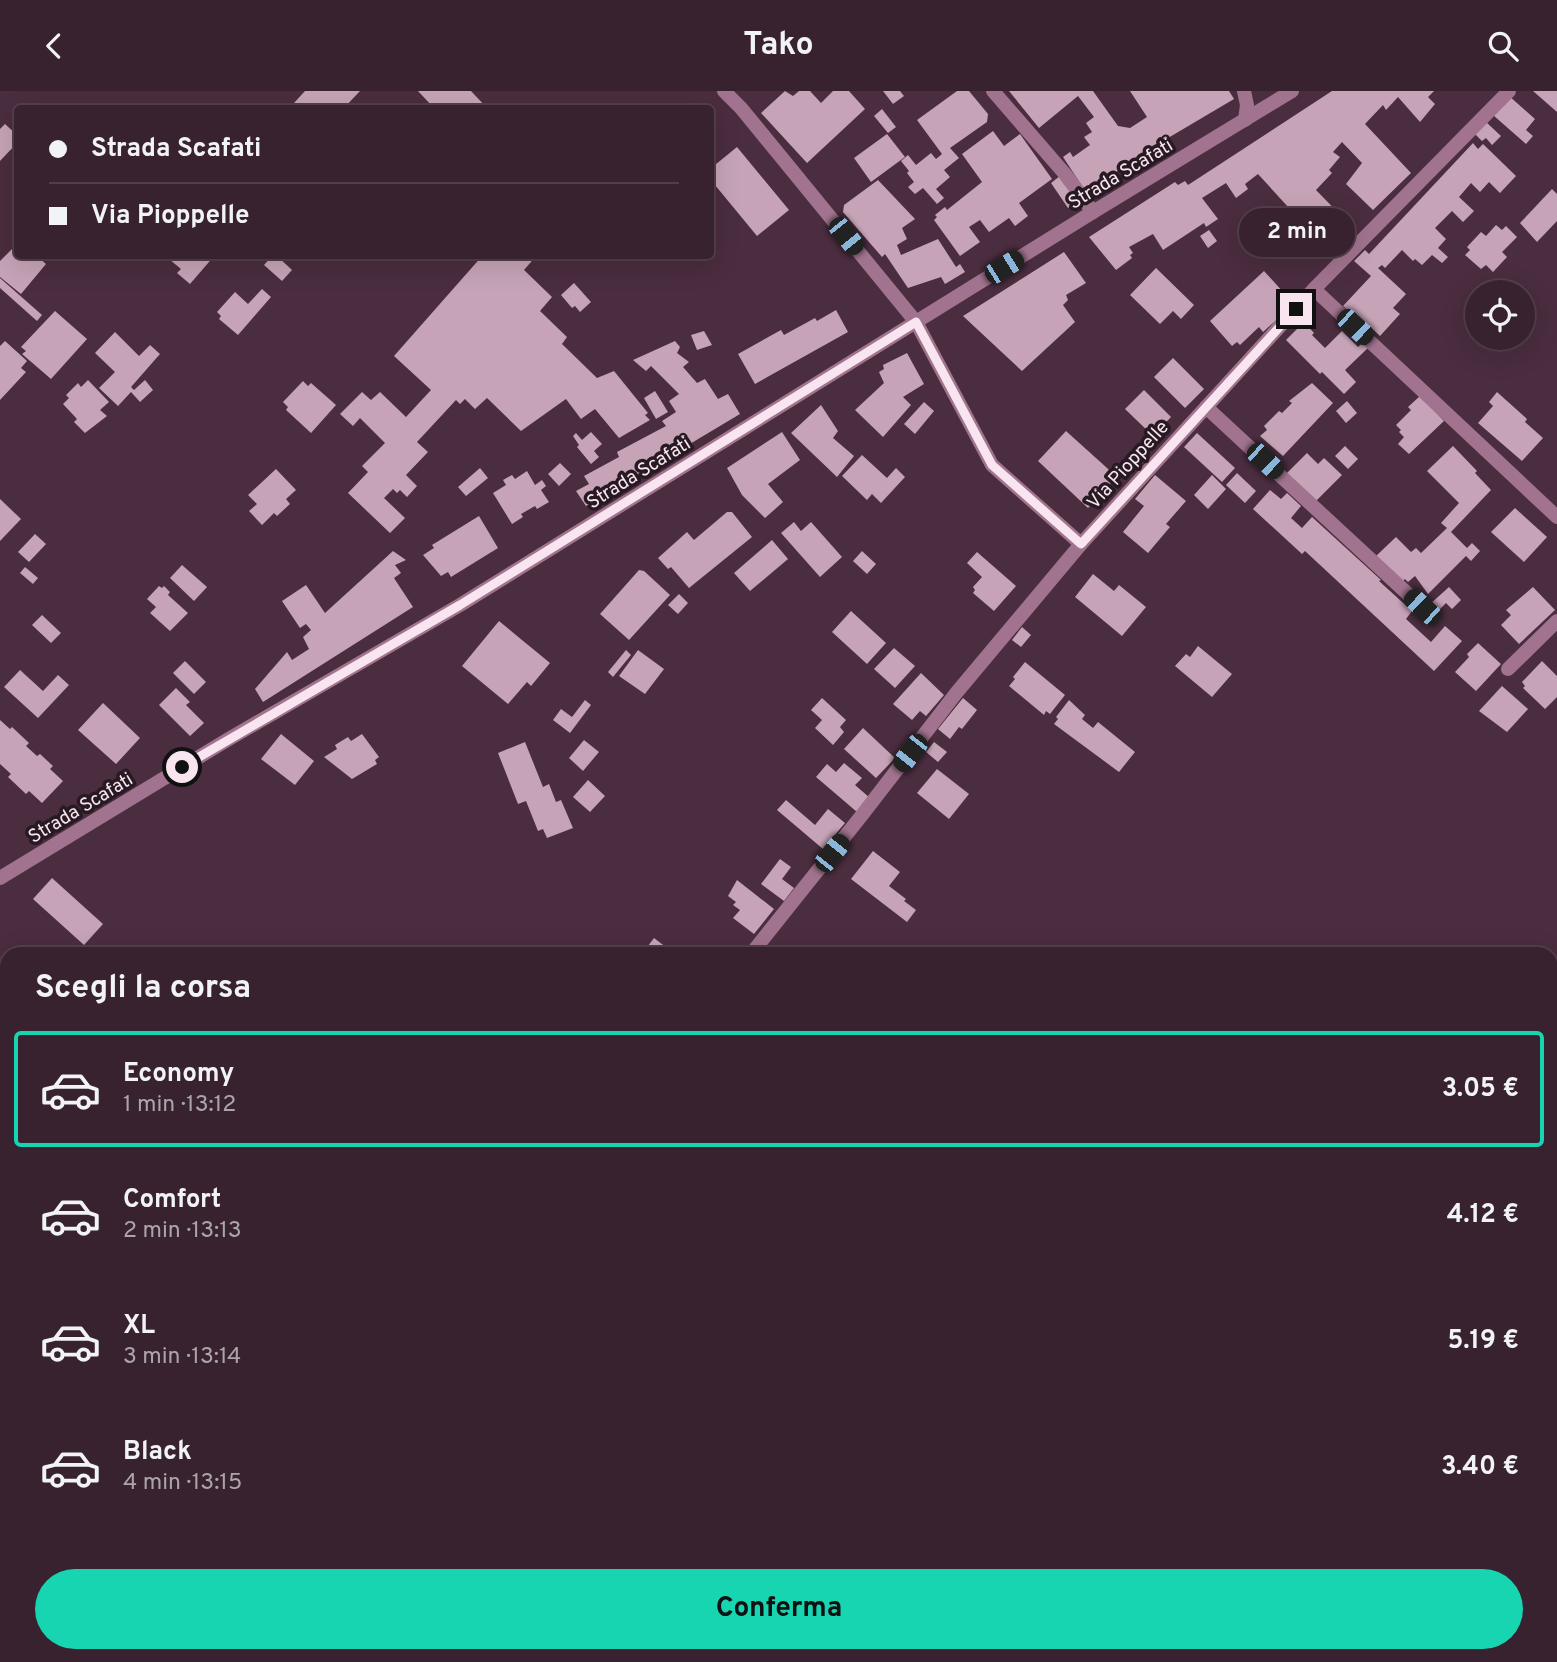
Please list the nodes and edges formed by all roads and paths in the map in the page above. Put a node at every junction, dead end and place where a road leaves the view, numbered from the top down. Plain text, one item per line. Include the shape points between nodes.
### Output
1 (724, 91) edge
2 (993, 91) edge
3 (1244, 91) edge
4 (1292, 91) edge
5 (1509, 91) edge
6 (1245, 120) junction
7 (1093, 212) junction
8 (1314, 289) junction
9 (916, 322) junction
10 (1206, 407) junction
11 (1557, 517) edge
12 (1081, 544) junction
13 (1422, 607) dead end
14 (1557, 621) edge
15 (1508, 669) dead end
16 (0, 878) edge
17 (757, 947) edge

1 - 9 street
2 - 7 street
3 - 6 street
4 - 6 street, Strada Scafati
5 - 8 street, Via Pioppelle
6 - 7 street, Strada Scafati
7 - 9 street, Strada Scafati
8 - 10 street, Via Pioppelle
8 - 11 street
9 - 12 street via 992,465
9 - 16 street, Strada Scafati via 460,605
10 - 12 street, Via Pioppelle
10 - 13 street
12 - 17 street, Via Pioppelle via 965,682
14 - 15 street

